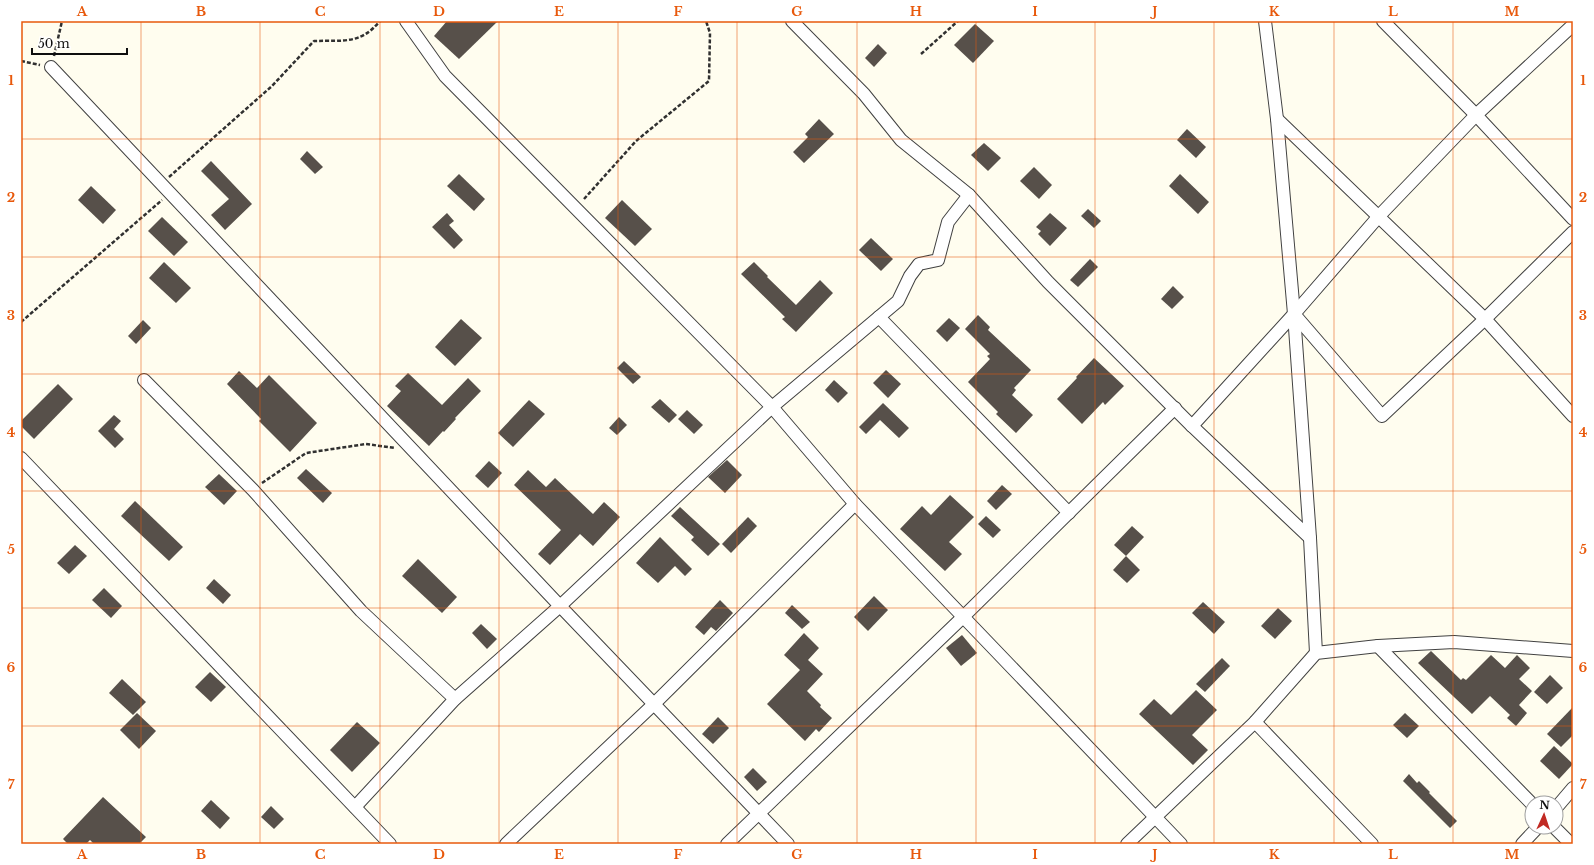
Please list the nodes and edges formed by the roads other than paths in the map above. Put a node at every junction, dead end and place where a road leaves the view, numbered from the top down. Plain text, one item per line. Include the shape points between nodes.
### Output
1 (406, 21) edge
2 (792, 21) edge
3 (1264, 21) edge
4 (1383, 21) edge
5 (1573, 26) edge
6 (51, 67) road end
7 (1476, 115) junction
8 (1277, 118) junction
9 (969, 195) junction
10 (1379, 216) junction
11 (1573, 219) edge
12 (1573, 232) edge
13 (1294, 314) junction
14 (879, 317) junction
15 (1485, 319) junction
16 (144, 380) dead end
17 (772, 407) junction
18 (1175, 408) junction
19 (1573, 416) edge
20 (1192, 426) junction
21 (21, 458) edge
22 (855, 504) junction
23 (1069, 513) junction
24 (1310, 538) junction
25 (560, 606) junction
26 (963, 618) junction
27 (1378, 646) junction
28 (1573, 651) edge
29 (1316, 653) junction
30 (455, 699) junction
31 (654, 704) junction
32 (1255, 722) junction
33 (1573, 788) edge
34 (1524, 796) edge
35 (1564, 799) edge
36 (355, 807) junction
37 (758, 812) junction
38 (1155, 818) junction
39 (1530, 835) edge
40 (1562, 835) edge
41 (390, 844) edge
42 (506, 844) edge
43 (727, 844) edge
44 (788, 844) edge
45 (1127, 844) edge
46 (1181, 844) edge
47 (1372, 844) edge
48 (1522, 844) edge
49 (1571, 844) edge

1 - 17 street via 445,76
2 - 9 street via 864,94 901,140
3 - 8 street
4 - 7 street
5 - 7 street
6 - 25 street
7 - 10 street
7 - 11 street
8 - 10 street
8 - 13 street
9 - 14 street via 948,222 938,260 919,264 898,301
9 - 18 street via 1048,282
10 - 13 street
10 - 15 street
12 - 15 street
13 - 15 street via 1382,416
13 - 20 street
13 - 24 street
14 - 17 street
14 - 23 street
15 - 19 street
16 - 30 street via 253,490 362,612
17 - 22 street
17 - 25 street
18 - 20 street
18 - 23 street
20 - 24 street
21 - 36 street
22 - 26 street
22 - 31 street
23 - 26 street
24 - 29 street
25 - 30 street
25 - 31 street
26 - 37 street
26 - 38 street
27 - 28 street via 1454,642
27 - 29 street
27 - 34 street
29 - 32 street
30 - 36 street
31 - 37 street
31 - 42 street
32 - 38 street
32 - 47 street
33 - 35 street
36 - 41 street
37 - 43 street
37 - 44 street
38 - 45 street
38 - 46 street
39 - 48 street
40 - 49 street

